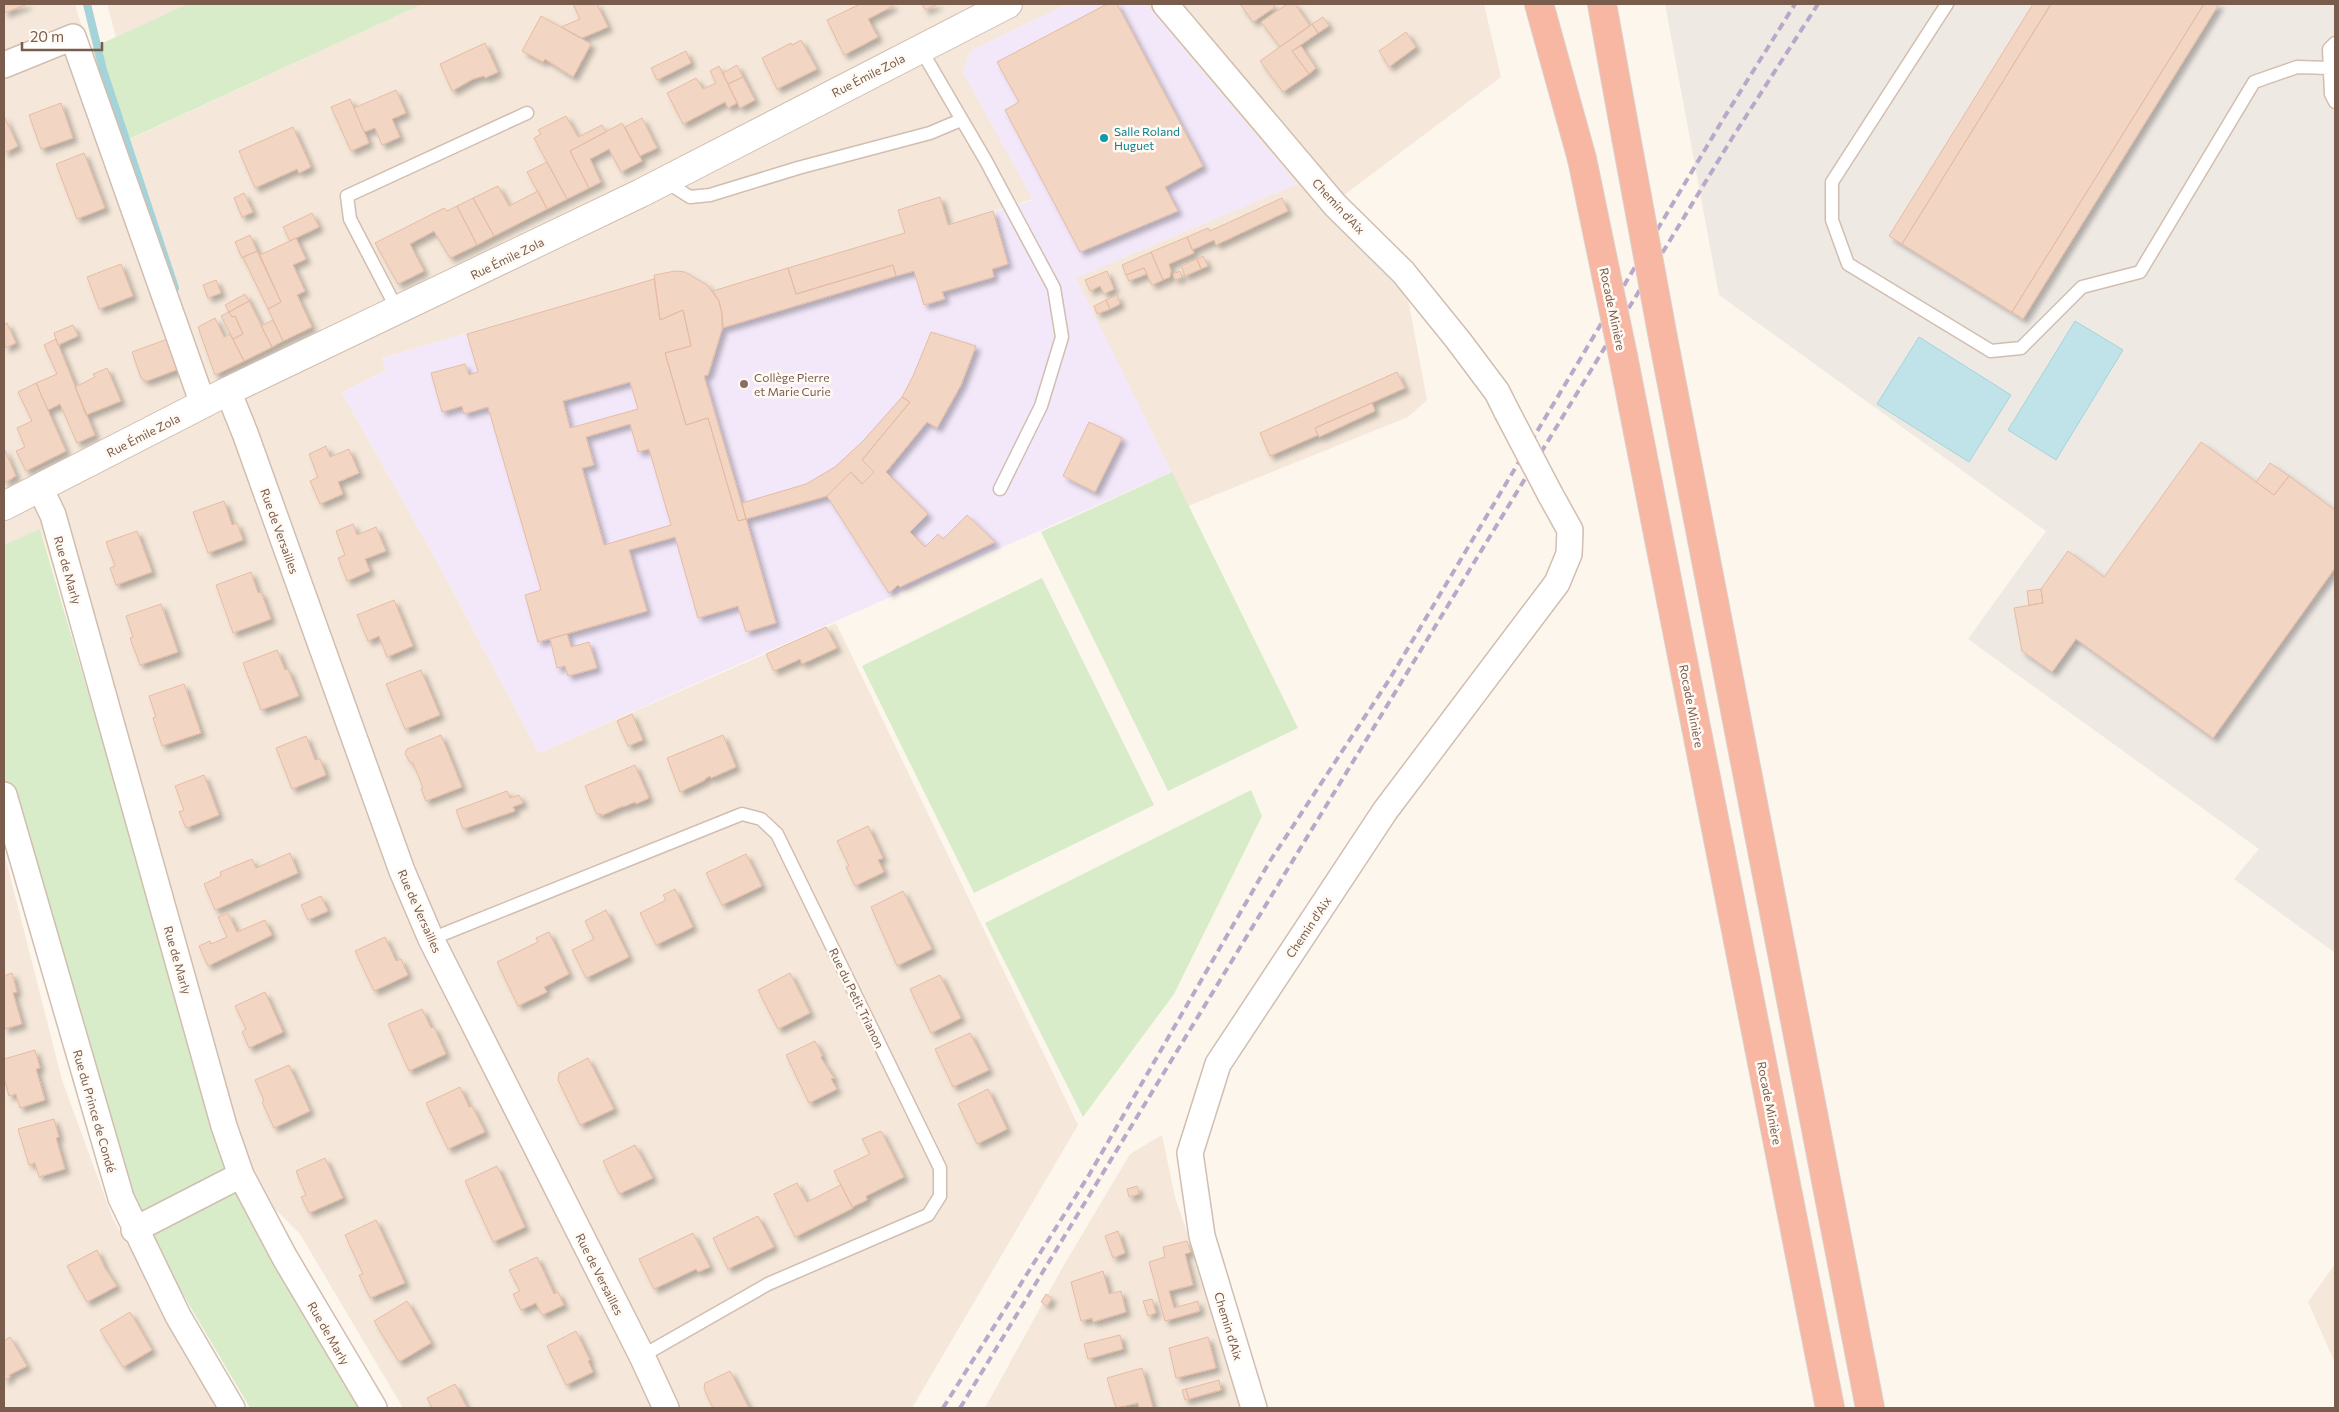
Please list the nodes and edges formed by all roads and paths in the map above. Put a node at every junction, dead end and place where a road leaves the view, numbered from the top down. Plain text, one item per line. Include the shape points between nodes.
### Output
1 (1008, 4) edge
2 (1165, 4) edge
3 (1539, 4) edge
4 (1552, 4) edge
5 (1947, 4) edge
6 (1604, 7) edge
7 (2335, 42) edge
8 (920, 48) junction
9 (4, 65) edge
10 (2330, 68) junction
11 (2335, 102) edge
12 (527, 113) dead end
13 (961, 120) junction
14 (1582, 159) junction
15 (663, 180) junction
16 (398, 311) junction
17 (228, 391) junction
18 (203, 404) junction
19 (40, 488) junction
20 (1000, 489) dead end
21 (4, 506) edge
22 (4, 795) edge
23 (431, 939) junction
24 (241, 1174) junction
25 (134, 1230) junction
26 (642, 1356) junction
27 (232, 1408) edge
28 (374, 1408) edge
29 (666, 1408) edge
30 (1254, 1408) edge
31 (1830, 1408) edge
32 (1870, 1408) edge

1 - 8 street, Rue Émile Zola
2 - 30 street, Chemin d'Aix, bridge via 1335,205 1403,272 1464,348 1497,392 1570,530 1569,554 1557,583 1385,812 1218,1064 1190,1153 1202,1236
3 - 14 highway
4 - 14 highway, Rocade Minière
5 - 10 lane via 1832,182 1832,220 1848,264 1991,351 2021,348 2082,287 2140,272 2254,82 2297,67
6 - 32 highway, bridge via 1663,338
7 - 10 lane via 2329,49
8 - 13 lane
8 - 15 street, Rue Émile Zola
9 - 18 street via 73,37
10 - 11 lane via 2331,94
12 - 16 lane via 347,196 350,219
13 - 15 lane via 930,133 710,195 690,197
13 - 20 lane via 1054,288 1062,337 1041,406
14 - 31 highway, Rocade Minière, bridge
15 - 16 street, Rue Émile Zola
16 - 17 street, Rue Émile Zola
17 - 18 street, Rue Émile Zola
17 - 23 street, Rue de Versailles via 402,871
18 - 19 street, Rue Émile Zola
19 - 21 street, Rue Émile Zola
19 - 24 street, Rue de Marly via 53,516 224,1126
22 - 25 street, Rue du Prince de Condé via 108,1160
23 - 26 street, Rue de Versailles
23 - 26 lane, Rue du Petit Trianon via 742,814 761,819 777,834 940,1168 940,1196 928,1215 768,1284
24 - 25 street
24 - 28 street, Rue de Marly via 285,1258
25 - 27 street, Rue du Prince de Condé via 178,1316
26 - 29 street, Rue de Versailles

